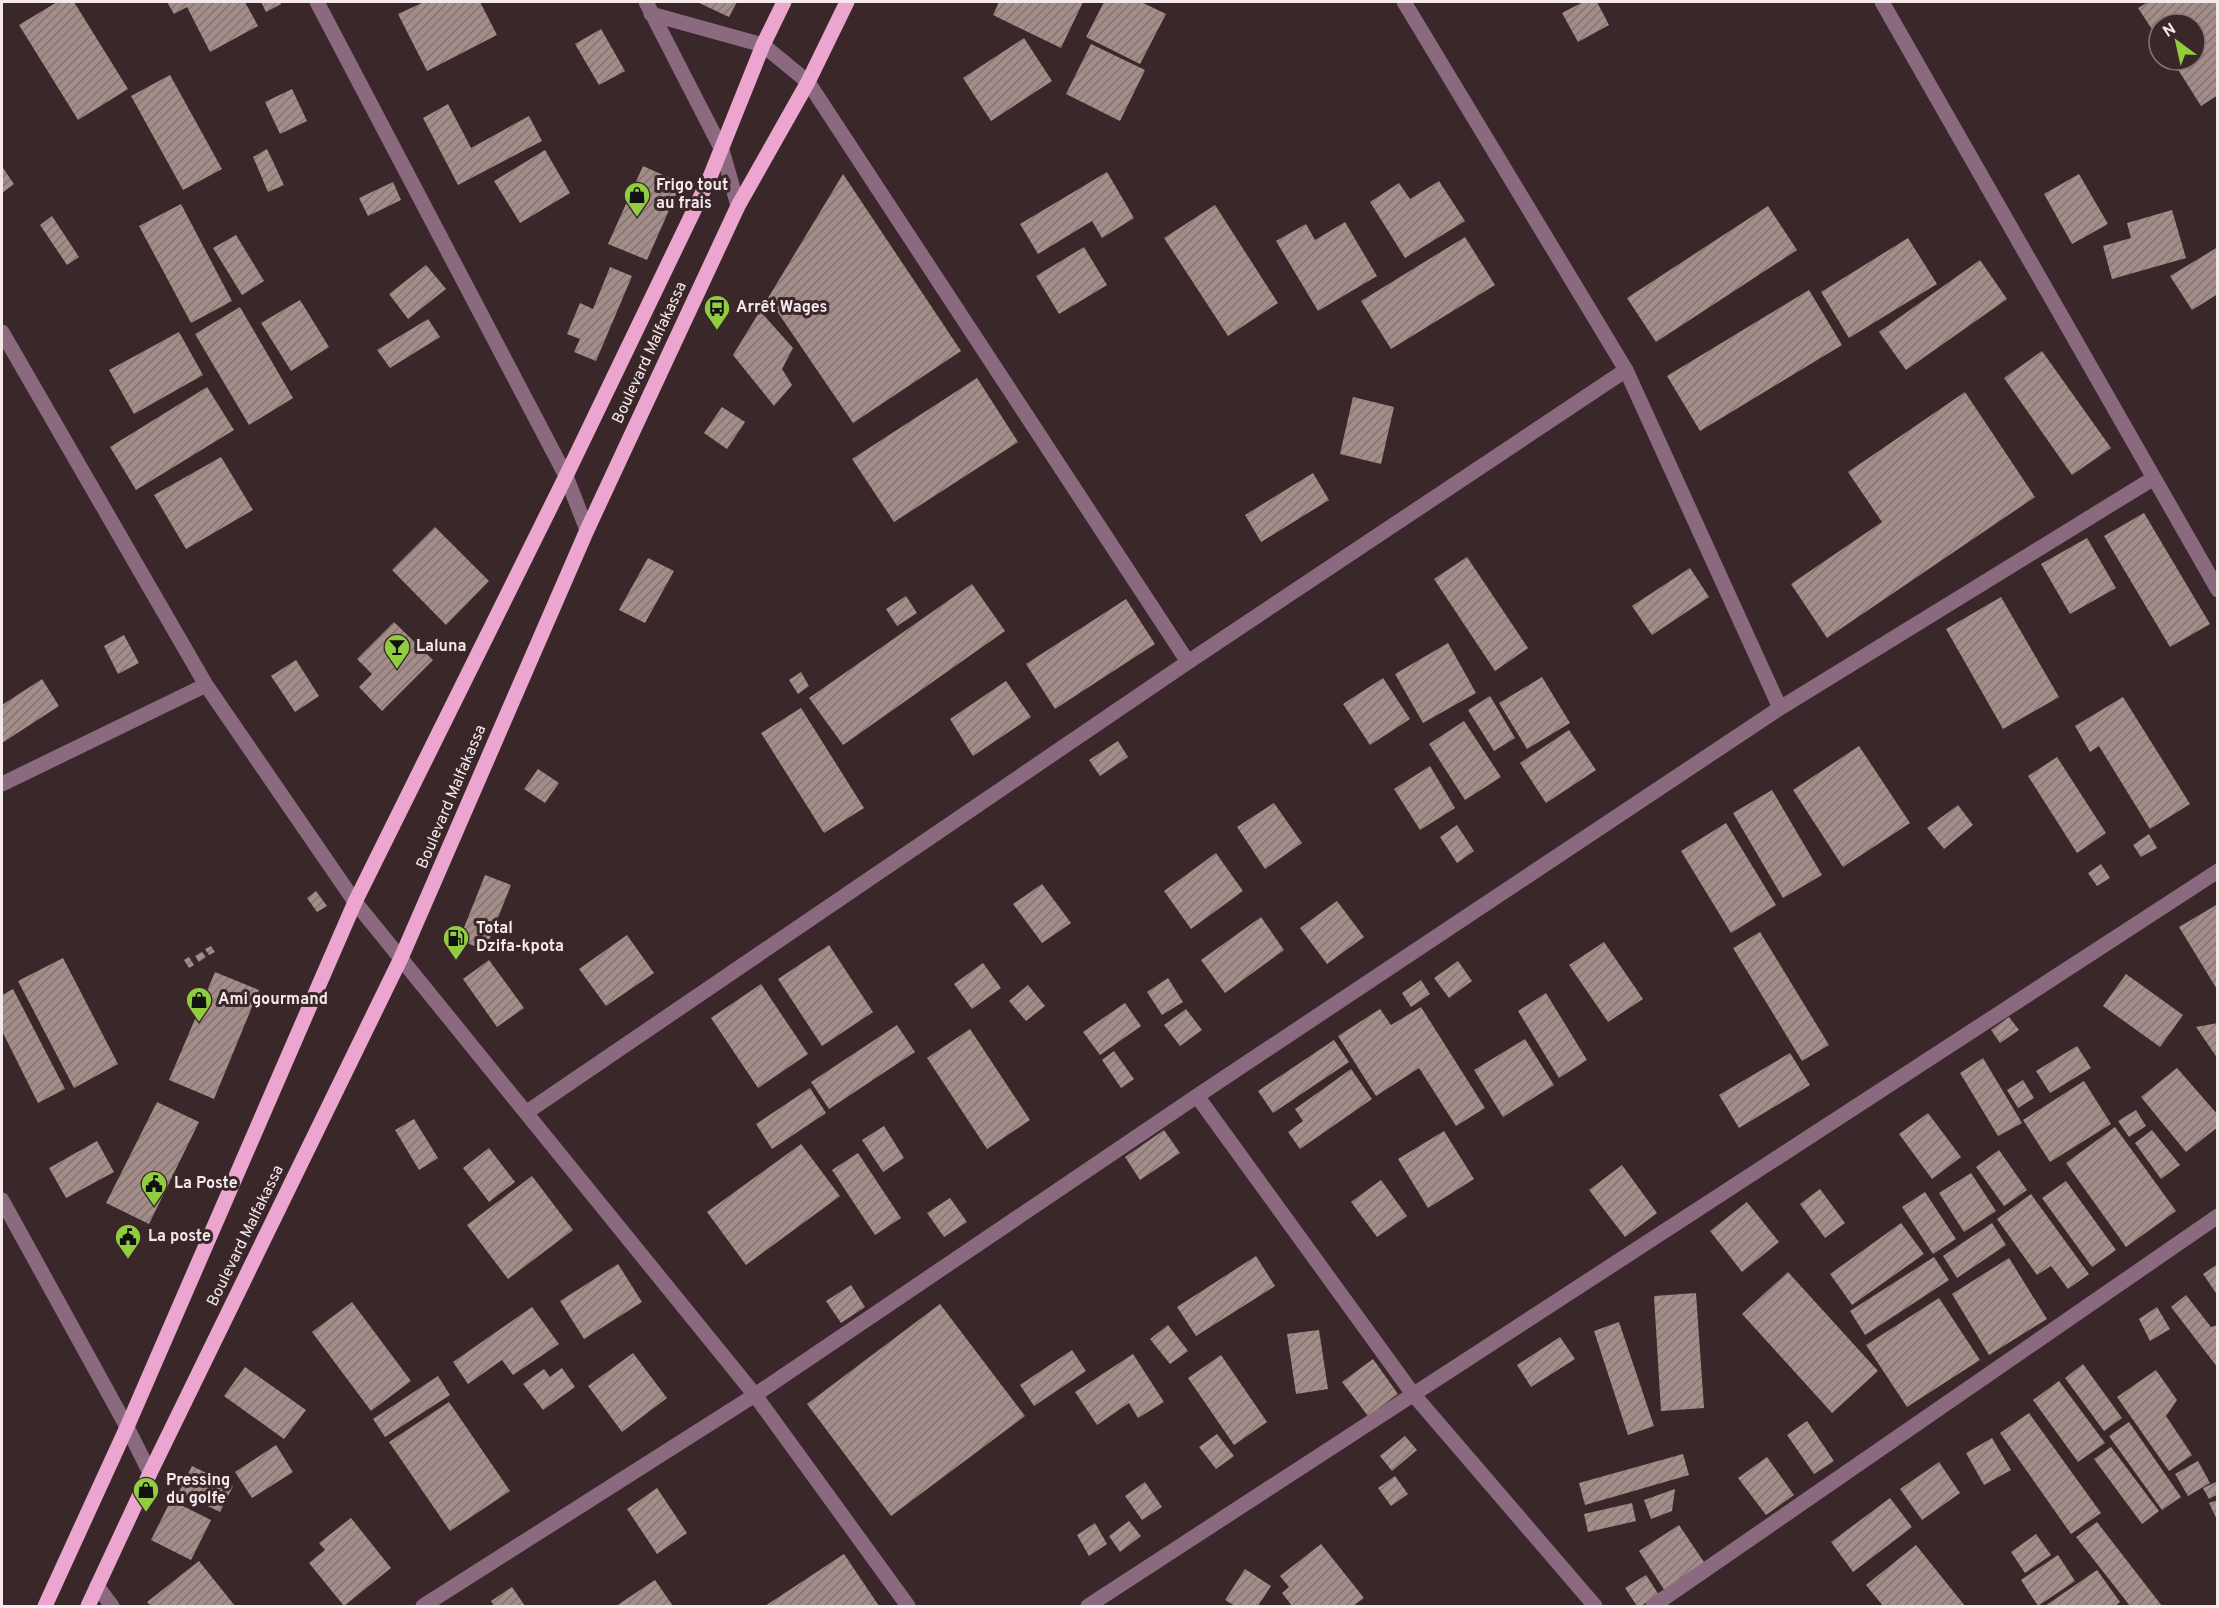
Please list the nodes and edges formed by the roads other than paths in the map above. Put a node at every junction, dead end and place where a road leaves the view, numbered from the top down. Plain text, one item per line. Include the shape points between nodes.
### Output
1 (317, 2) edge
2 (784, 2) edge
3 (847, 2) edge
4 (1404, 2) edge
5 (1882, 2) edge
6 (648, 8) edge
7 (763, 45) junction
8 (808, 82) junction
9 (722, 150) junction
10 (738, 206) junction
11 (2, 332) edge
12 (1626, 370) junction
13 (567, 476) junction
14 (2154, 478) junction
15 (587, 530) junction
16 (2217, 590) edge
17 (1188, 662) junction
18 (206, 685) junction
19 (1780, 708) junction
20 (2, 783) edge
21 (2217, 871) edge
22 (355, 902) junction
23 (401, 958) junction
24 (1197, 1096) junction
25 (527, 1112) junction
26 (2, 1200) edge
27 (2217, 1216) edge
28 (1413, 1394) junction
29 (755, 1395) junction
30 (127, 1427) junction
31 (150, 1473) junction
32 (97, 1586) junction
33 (45, 1606) edge
34 (88, 1606) edge
35 (112, 1606) edge
36 (423, 1606) edge
37 (908, 1606) edge
38 (1088, 1606) edge
39 (1594, 1606) edge
40 (1653, 1606) edge

1 - 13 street
2 - 7 main road, Boulevard Malfakassa
3 - 8 main road, Boulevard Malfakassa
4 - 12 street
5 - 14 street
6 - 7 street
6 - 9 street
7 - 8 street
7 - 9 main road, Boulevard Malfakassa
8 - 10 main road, Boulevard Malfakassa
8 - 17 street
9 - 10 street
9 - 13 main road, Boulevard Malfakassa
10 - 15 main road, Boulevard Malfakassa
11 - 18 street
12 - 17 street
12 - 19 street
13 - 15 street
13 - 22 main road, Boulevard Malfakassa
14 - 16 street
14 - 19 street
15 - 23 main road, Boulevard Malfakassa
17 - 25 street
18 - 20 street
18 - 22 street
19 - 24 street
21 - 28 street
22 - 23 street
22 - 30 main road, Boulevard Malfakassa
23 - 25 street
23 - 31 main road, Boulevard Malfakassa
24 - 28 street
24 - 29 street
25 - 29 street
26 - 30 street
27 - 40 street
28 - 38 street
28 - 39 street
29 - 36 street
29 - 37 street
30 - 31 street
30 - 33 main road, Boulevard Malfakassa
31 - 32 main road, Boulevard Malfakassa
32 - 34 main road, Boulevard Malfakassa
32 - 35 street

